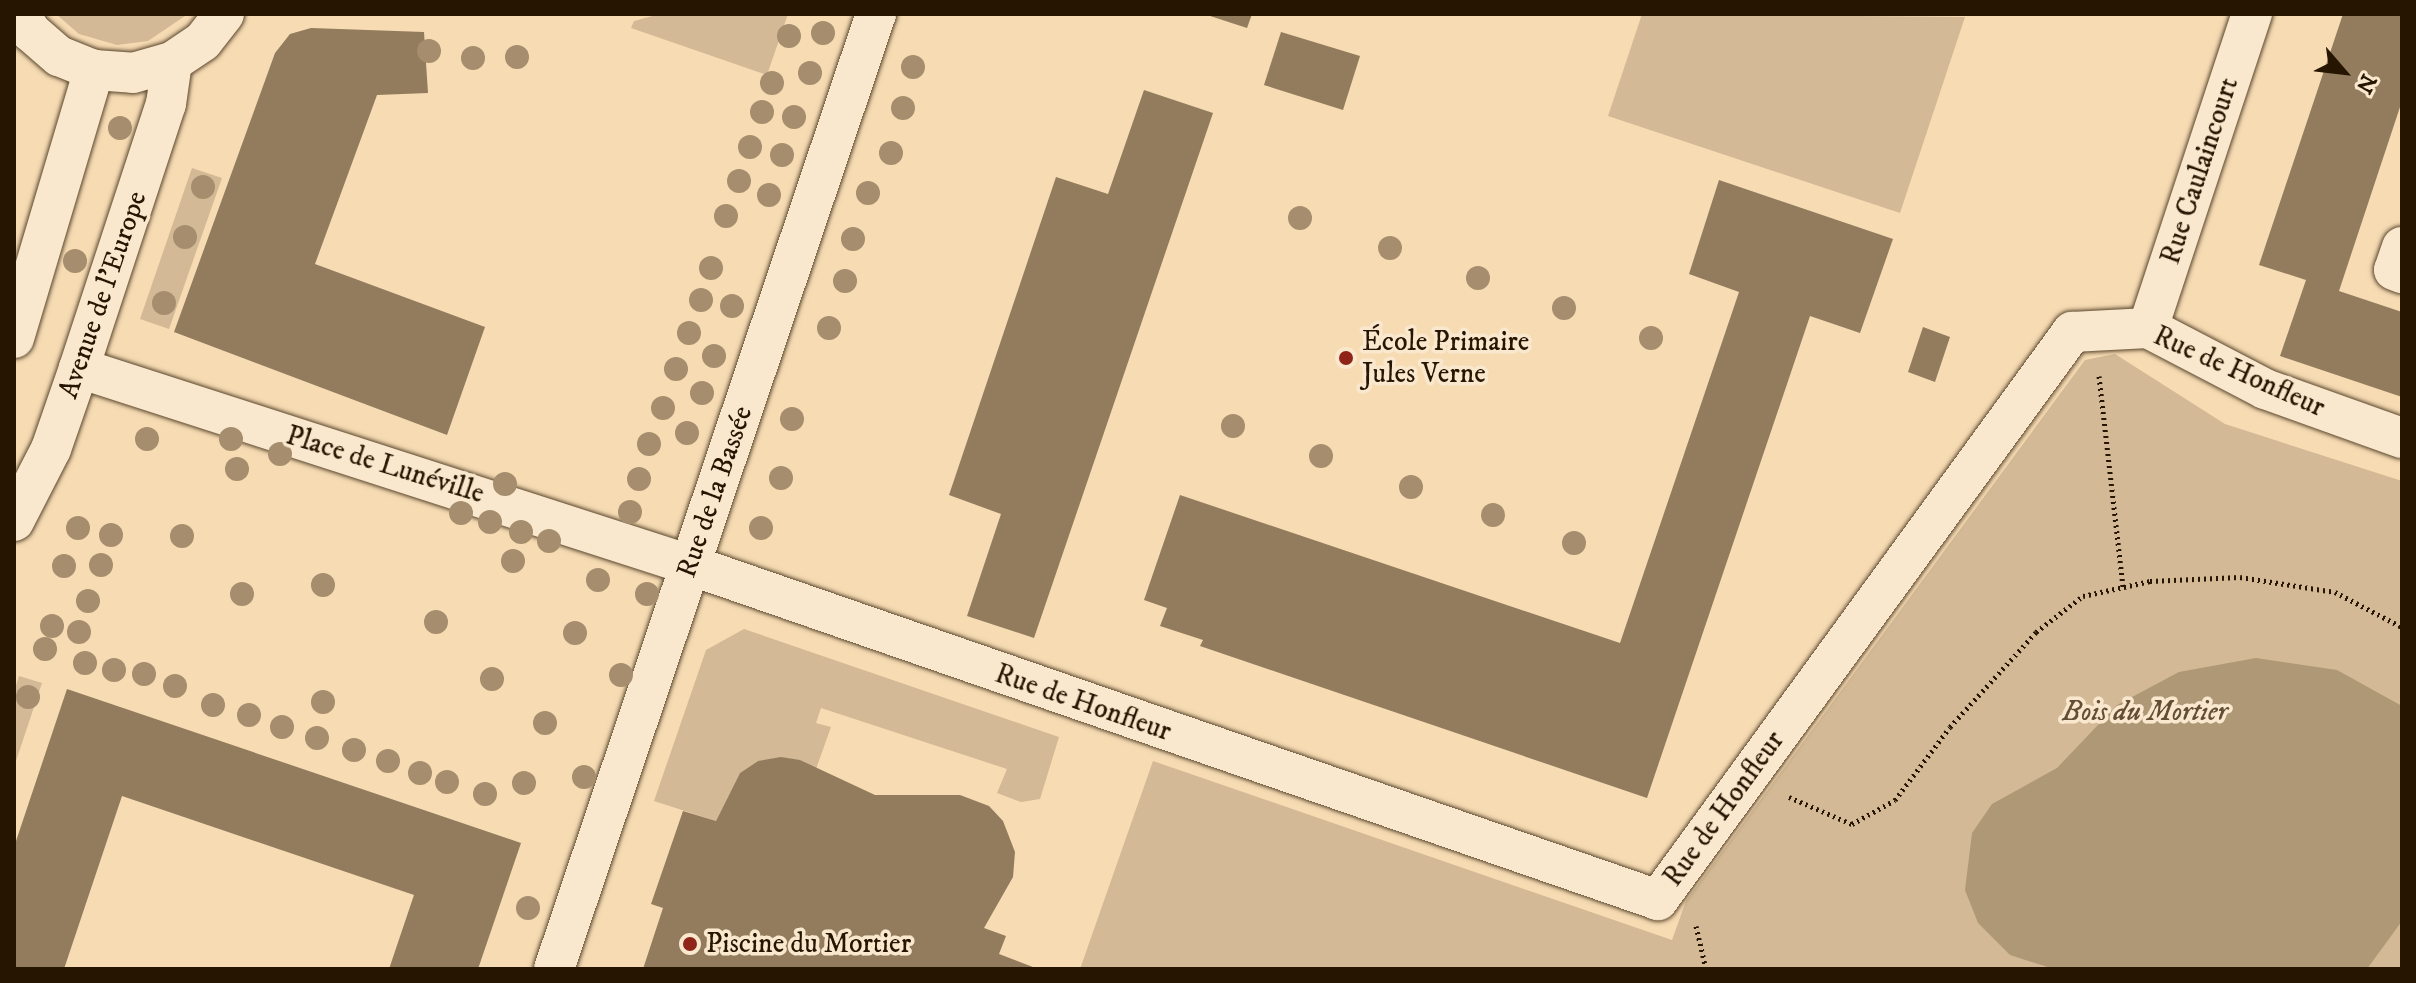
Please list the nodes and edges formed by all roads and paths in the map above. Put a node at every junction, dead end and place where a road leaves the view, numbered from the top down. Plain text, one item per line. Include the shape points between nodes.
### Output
1 (20, 14) edge
2 (224, 14) edge
3 (876, 14) edge
4 (2252, 14) edge
5 (172, 62) junction
6 (94, 70) junction
7 (2402, 247) edge
8 (2402, 273) edge
9 (2148, 328) junction
10 (2092, 332) junction
11 (14, 338) edge
12 (79, 368) junction
13 (2402, 438) edge
14 (14, 521) edge
15 (690, 565) junction
16 (2123, 587) junction
17 (2402, 627) edge
18 (1750, 773) junction
19 (554, 969) edge

1 - 6 street via 31,32 59,56
2 - 5 street via 203,41
3 - 15 street, Rue de la Bassée
4 - 9 street, Rue Caulaincourt
5 - 6 street via 133,73
5 - 12 street, Avenue de l'Europe via 166,104
6 - 11 street
7 - 8 street via 2394,270
9 - 10 street, Rue de Honfleur
9 - 13 street, Rue de Honfleur via 2265,389
10 - 16 path
10 - 18 street, Rue de Honfleur via 2072,332
12 - 14 street, Avenue de l'Europe via 51,449
12 - 15 street, Place de Lunéville
15 - 18 street, Rue de Honfleur via 1658,900
15 - 19 street, Rue de la Bassée
16 - 17 path via 2240,577 2335,592
16 - 18 path via 2083,596 2036,632 1950,727 1895,800 1852,824 1793,800

